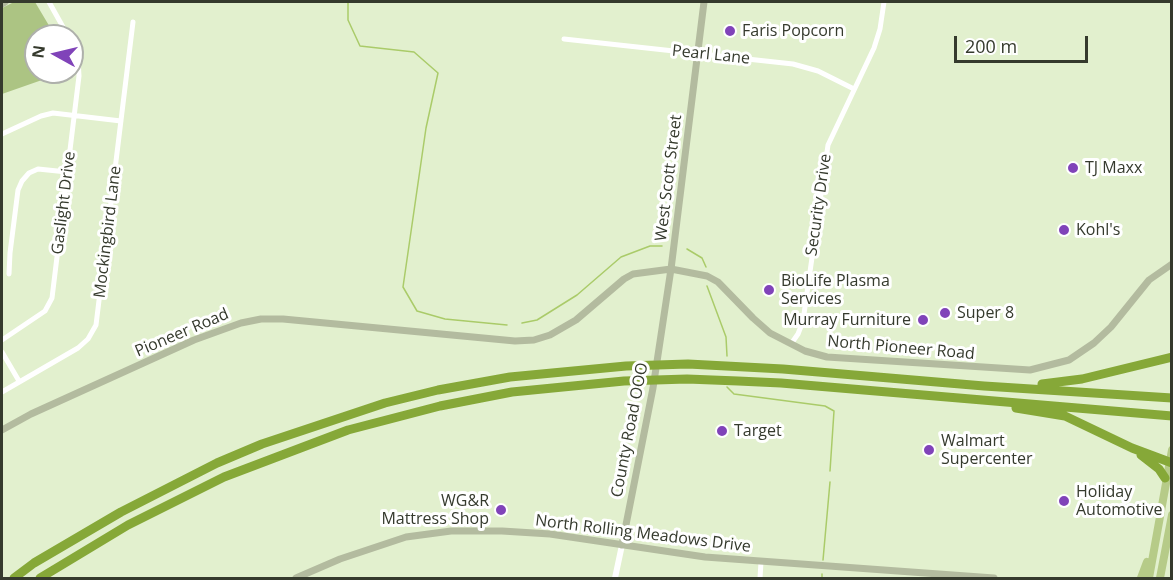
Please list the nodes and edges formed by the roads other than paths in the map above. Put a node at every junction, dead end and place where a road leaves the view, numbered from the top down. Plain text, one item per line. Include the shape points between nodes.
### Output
1 (49, 2) edge
2 (704, 2) edge
3 (884, 2) edge
4 (133, 22) dead end
5 (61, 24) edge
6 (564, 39) dead end
7 (697, 54) junction
8 (77, 84) edge
9 (854, 89) junction
10 (74, 115) junction
11 (121, 121) junction
12 (2, 134) edge
13 (68, 172) junction
14 (1172, 264) edge
15 (671, 269) junction
16 (9, 274) dead end
17 (385, 329) joint
18 (2, 340) edge
19 (791, 344) junction
20 (2, 352) edge
21 (658, 357) joint
22 (1172, 357) edge
23 (19, 381) junction
24 (984, 386) junction
25 (2, 392) edge
26 (960, 398) junction
27 (1172, 398) edge
28 (1172, 416) edge
29 (2, 430) edge
30 (1132, 448) junction
31 (1172, 450) edge
32 (1170, 462) edge
33 (1165, 478) junction
34 (1159, 514) junction
35 (1172, 515) edge
36 (1155, 542) junction
37 (622, 545) junction
38 (761, 562) junction
39 (1160, 577) edge
40 (964, 578) edge
41 (14, 579) edge
42 (40, 579) edge
43 (296, 579) edge
44 (615, 579) edge
45 (760, 579) edge
46 (994, 579) edge
47 (1141, 579) edge
48 (1149, 579) edge

1 - 5 street
2 - 7 main road, West Scott Street
3 - 9 street, Security Drive via 878,38
4 - 11 street, Mockingbird Lane
6 - 7 street, Pearl Lane
7 - 9 street, Pearl Lane via 802,66
7 - 15 main road, West Scott Street
8 - 10 street, Gaslight Drive
9 - 19 street, Security Drive via 826,151 803,319
10 - 11 street
10 - 12 street via 47,114
10 - 13 street, Gaslight Drive
11 - 23 street, Mockingbird Lane via 95,327 78,348
13 - 16 street via 36,170 21,182
13 - 18 street, Gaslight Drive via 52,300 45,311
14 - 19 main road, North Pioneer Road via 1149,280 1094,343 1074,357 1040,368 1021,371 827,357
15 - 17 main road, North Pioneer Road via 633,274 576,320 534,340
15 - 19 main road, North Pioneer Road via 718,282 770,333
15 - 21 main road, West Scott Street
17 - 29 main road, Pioneer Road via 283,319 235,324 109,378
20 - 23 street
21 - 37 main road, County Road OOO
22 - 24 highway via 1082,379
23 - 25 street, Mockingbird Lane
24 - 27 highway
24 - 41 highway via 688,364 555,372 438,390 312,426 218,463 105,521
26 - 28 highway
26 - 30 highway via 1065,416
26 - 42 highway via 687,379 523,391 440,406 337,434 224,477 129,525
30 - 32 highway
30 - 33 highway via 1160,469
31 - 32 main road
32 - 33 main road
33 - 34 main road
34 - 36 main road
34 - 39 main road
35 - 39 main road
36 - 47 main road
36 - 48 main road
37 - 38 main road, North Rolling Meadows Drive
37 - 43 main road, North Rolling Meadows Drive via 502,531 426,533 389,541
37 - 44 street, County Road OOO
38 - 40 main road, North Rolling Meadows Drive
38 - 45 street
40 - 46 main road, North Rolling Meadows Drive

